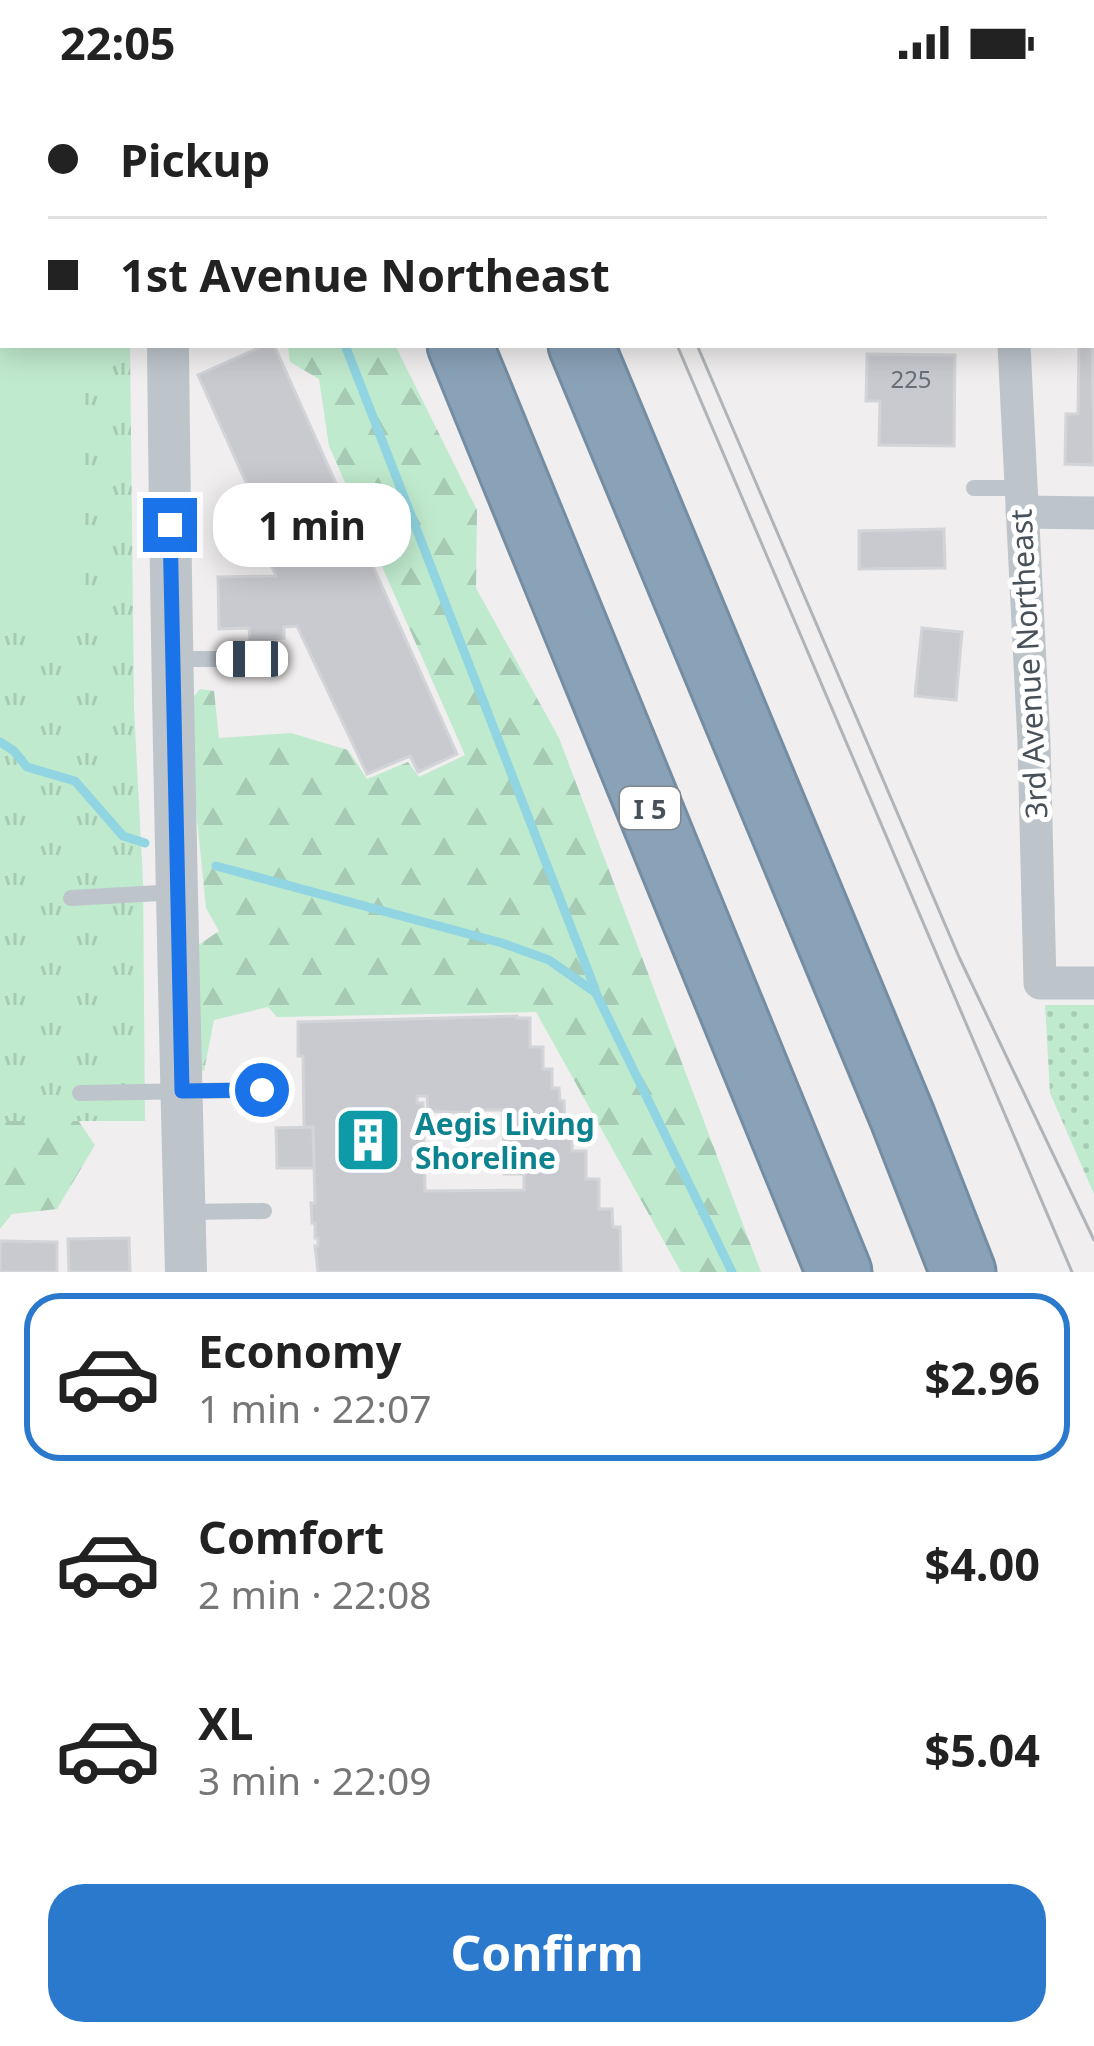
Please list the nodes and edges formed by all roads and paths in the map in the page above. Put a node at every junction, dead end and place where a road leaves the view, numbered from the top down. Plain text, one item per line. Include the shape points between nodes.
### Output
1 (168, 348) edge
2 (461, 348) edge
3 (582, 348) edge
4 (1014, 348) edge
5 (974, 488) dead end
6 (1020, 500) junction
7 (1094, 513) edge
8 (171, 659) junction
9 (252, 659) dead end
10 (178, 892) junction
11 (71, 898) dead end
12 (1094, 983) edge
13 (262, 1090) dead end
14 (182, 1091) junction
15 (80, 1094) dead end
16 (902, 1116) junction
17 (264, 1211) dead end
18 (184, 1212) junction
19 (185, 1272) edge
20 (839, 1272) edge
21 (963, 1272) edge
22 (987, 1272) edge

1 - 8 street
2 - 20 highway, I 5
3 - 16 highway
4 - 6 street, 3rd Avenue Northeast
5 - 6 lane
6 - 7 street
6 - 12 street, 3rd Avenue Northeast via 1040,983
8 - 9 lane
8 - 10 street
10 - 11 lane
10 - 14 street
13 - 14 lane
14 - 15 lane
14 - 18 street
16 - 21 highway
16 - 22 highway
17 - 18 lane
18 - 19 street

